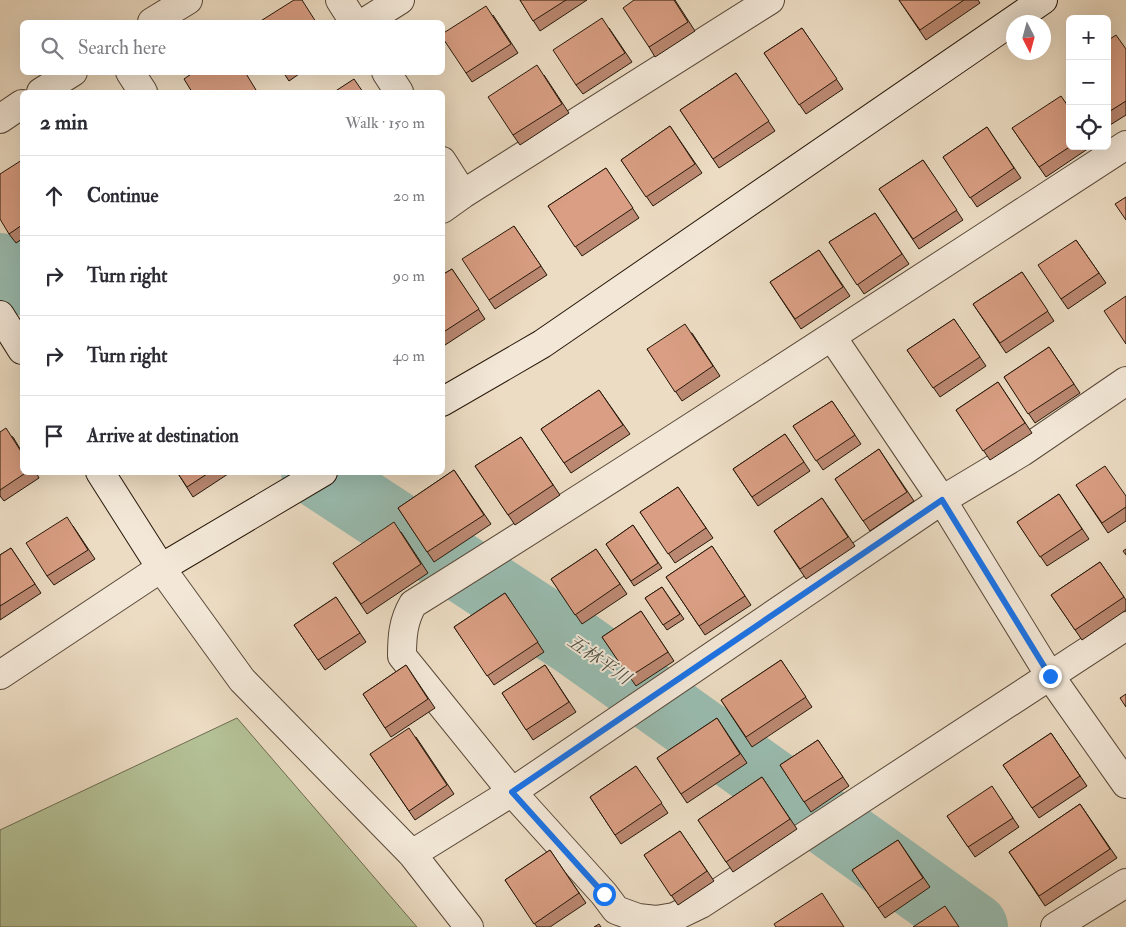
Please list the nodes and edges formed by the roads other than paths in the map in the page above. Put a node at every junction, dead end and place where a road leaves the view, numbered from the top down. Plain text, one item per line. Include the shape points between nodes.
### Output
1 (188, 0) edge
2 (340, 0) edge
3 (400, 0) edge
4 (770, 0) edge
5 (1043, 0) edge
6 (155, 20) edge
7 (353, 20) edge
8 (368, 20) edge
9 (68, 75) edge
10 (132, 75) edge
11 (388, 75) edge
12 (44, 90) edge
13 (142, 90) edge
14 (398, 90) edge
15 (20, 105) edge
16 (0, 119) edge
17 (1126, 144) edge
18 (445, 172) edge
19 (453, 202) edge
20 (0, 315) edge
21 (832, 337) junction
22 (20, 347) edge
23 (1126, 381) edge
24 (445, 400) edge
25 (102, 475) edge
26 (318, 475) edge
27 (942, 500) junction
28 (161, 568) junction
29 (1126, 626) edge
30 (0, 675) edge
31 (1050, 676) junction
32 (1126, 784) edge
33 (512, 792) junction
34 (412, 854) junction
35 (1126, 883) edge
36 (468, 927) edge
37 (1055, 927) edge

1 - 6 street
2 - 7 street
3 - 8 street
4 - 19 street
5 - 24 street via 542,344
9 - 12 street
10 - 13 street
11 - 14 street
15 - 16 street
17 - 21 street
18 - 19 street
20 - 22 street
21 - 27 street
21 - 33 street via 413,604 402,635 402,656
23 - 27 street via 1022,452
25 - 28 street
26 - 28 street
27 - 31 street
27 - 33 street
28 - 30 street
28 - 34 street via 242,680
29 - 31 street
31 - 32 street
31 - 33 street via 701,904 674,917 638,918 616,910
33 - 34 street
34 - 36 street
35 - 37 street

